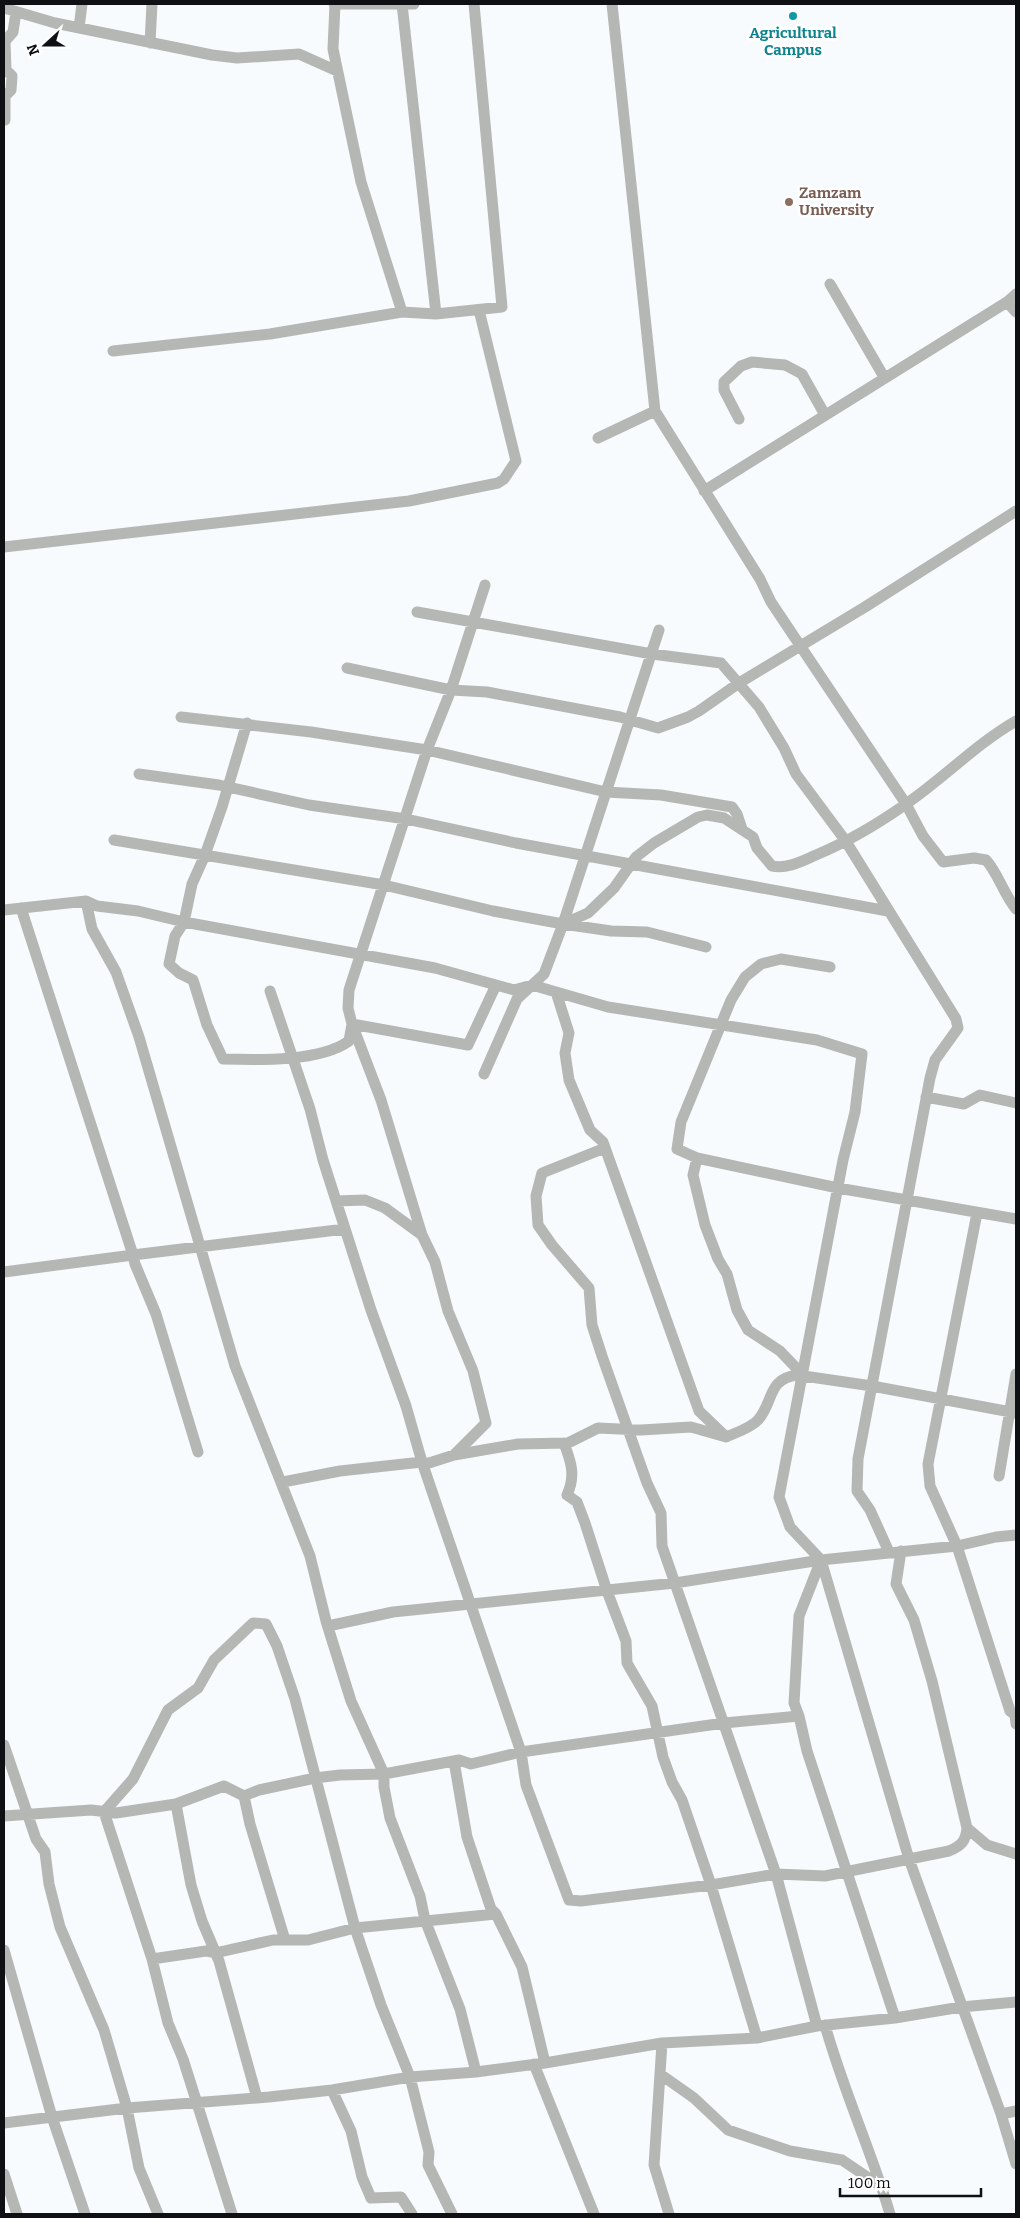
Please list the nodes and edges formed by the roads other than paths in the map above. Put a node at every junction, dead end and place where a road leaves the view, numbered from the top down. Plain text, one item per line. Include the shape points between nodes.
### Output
1 (82, 4) edge
2 (152, 4) edge
3 (334, 4) edge
4 (402, 4) edge
5 (414, 4) edge
6 (474, 4) edge
7 (612, 4) edge
8 (8, 8) edge
9 (79, 28) junction
10 (150, 43) junction
11 (337, 71) junction
12 (5, 120) dead end
13 (830, 284) dead end
14 (1016, 294) edge
15 (1007, 302) junction
16 (479, 310) junction
17 (402, 312) junction
18 (1016, 312) edge
19 (436, 314) junction
20 (113, 351) dead end
21 (884, 377) junction
22 (655, 411) junction
23 (825, 415) junction
24 (739, 419) dead end
25 (598, 438) dead end
26 (704, 491) junction
27 (1016, 510) edge
28 (4, 547) edge
29 (485, 585) dead end
30 (417, 612) dead end
31 (474, 621) junction
32 (660, 630) dead end
33 (800, 645) junction
34 (652, 654) junction
35 (347, 668) dead end
36 (739, 683) junction
37 (451, 690) junction
38 (181, 717) dead end
39 (631, 720) junction
40 (1016, 721) edge
41 (247, 723) junction
42 (427, 750) junction
43 (139, 774) dead end
44 (227, 787) junction
45 (606, 792) junction
46 (906, 804) junction
47 (406, 819) junction
48 (742, 830) junction
49 (114, 840) dead end
50 (845, 840) junction
51 (586, 855) junction
52 (206, 856) junction
53 (632, 864) junction
54 (384, 885) junction
55 (86, 900) junction
56 (20, 908) junction
57 (1016, 909) edge
58 (4, 910) edge
59 (888, 910) junction
60 (184, 922) junction
61 (563, 924) junction
62 (706, 947) dead end
63 (360, 954) junction
64 (830, 967) dead end
65 (496, 985) junction
66 (532, 985) junction
67 (270, 990) dead end
68 (556, 992) junction
69 (352, 1024) junction
70 (722, 1026) junction
71 (294, 1059) junction
72 (484, 1074) dead end
73 (926, 1097) junction
74 (1016, 1102) edge
75 (605, 1148) junction
76 (696, 1158) junction
77 (838, 1188) junction
78 (907, 1199) junction
79 (336, 1201) junction
80 (977, 1213) junction
81 (1016, 1218) edge
82 (345, 1229) junction
83 (422, 1235) junction
84 (200, 1245) junction
85 (133, 1254) junction
86 (4, 1272) edge
87 (1016, 1374) edge
88 (803, 1375) junction
89 (872, 1386) junction
90 (941, 1399) junction
91 (1013, 1413) edge
92 (629, 1430) junction
93 (726, 1437) junction
94 (564, 1443) junction
95 (198, 1452) dead end
96 (454, 1455) junction
97 (422, 1462) junction
98 (999, 1476) dead end
99 (282, 1482) junction
100 (1016, 1535) edge
101 (957, 1546) junction
102 (895, 1552) junction
103 (821, 1560) junction
104 (675, 1582) junction
105 (607, 1591) junction
106 (469, 1603) junction
107 (328, 1626) junction
108 (1013, 1709) edge
109 (799, 1716) junction
110 (724, 1723) junction
111 (1016, 1724) edge
112 (658, 1733) junction
113 (4, 1745) edge
114 (521, 1752) junction
115 (454, 1761) junction
116 (384, 1774) junction
117 (315, 1778) junction
118 (244, 1796) junction
119 (176, 1804) junction
120 (104, 1812) junction
121 (27, 1814) junction
122 (4, 1816) edge
123 (967, 1828) junction
124 (1016, 1854) edge
125 (909, 1859) junction
126 (846, 1872) junction
127 (776, 1874) junction
128 (710, 1885) junction
129 (496, 1914) junction
130 (425, 1920) junction
131 (355, 1928) junction
132 (285, 1940) junction
133 (4, 1950) edge
134 (215, 1953) junction
135 (152, 1959) junction
136 (1016, 2002) edge
137 (962, 2007) junction
138 (894, 2018) junction
139 (821, 2026) junction
140 (757, 2038) junction
141 (662, 2043) junction
142 (539, 2063) junction
143 (476, 2072) junction
144 (660, 2074) junction
145 (410, 2077) junction
146 (332, 2090) junction
147 (257, 2098) junction
148 (196, 2103) junction
149 (127, 2108) junction
150 (1016, 2111) edge
151 (1001, 2114) junction
152 (52, 2117) junction
153 (4, 2123) edge
154 (1016, 2164) edge
155 (4, 2174) edge
156 (882, 2187) junction
157 (17, 2214) edge
158 (85, 2214) edge
159 (158, 2214) edge
160 (232, 2214) edge
161 (412, 2214) edge
162 (452, 2214) edge
163 (594, 2214) edge
164 (669, 2214) edge
165 (890, 2214) edge

1 - 9 street
2 - 10 street
3 - 4 street
3 - 11 street via 333,49
4 - 5 street
4 - 19 street
6 - 16 street via 502,308
7 - 22 street
8 - 9 street
8 - 12 street via 13,32 5,41 6,70 12,76 11,90 5,96
9 - 10 street
10 - 11 street via 237,58 298,54
11 - 17 street via 361,182
13 - 21 street
14 - 15 street
15 - 18 street
15 - 21 street
16 - 19 street
16 - 28 street via 516,460 498,483 409,501
17 - 19 street
17 - 20 street via 270,334
21 - 23 street
22 - 25 street
22 - 26 street
23 - 24 street via 802,374 786,365 752,362 742,366 724,382 724,390
23 - 26 street
26 - 33 street
27 - 33 street
29 - 31 street
30 - 31 street
31 - 34 street
31 - 37 street
32 - 34 street
33 - 36 street
33 - 46 street
34 - 36 street via 721,663
34 - 39 street
35 - 37 street
36 - 39 street via 688,718 658,728
36 - 50 street via 759,707 796,774
37 - 39 street via 487,692
37 - 42 street
38 - 41 street
39 - 45 street
40 - 46 street via 995,733
41 - 42 street
41 - 44 street
42 - 45 street
42 - 47 street
43 - 44 street
44 - 47 street via 309,805
44 - 52 street
45 - 48 street via 661,795 732,807
45 - 51 street
46 - 50 street
46 - 57 street via 923,836 943,862 983,857
47 - 51 street via 516,844
47 - 54 street
48 - 50 street via 752,837 772,866 779,868 798,863
48 - 53 street via 724,818 698,817 654,843
49 - 52 street
50 - 59 street
51 - 53 street
51 - 61 street
52 - 54 street
52 - 60 street via 192,884
53 - 59 street
53 - 61 street via 614,888 588,913
54 - 61 street
54 - 63 street
55 - 56 street
55 - 60 street via 97,906
55 - 84 street via 92,929 116,972 139,1038
56 - 58 street
56 - 85 street
59 - 73 street via 956,1019 958,1028 935,1060
60 - 63 street
60 - 71 street via 175,936 169,964 179,974 193,980 207,1025 223,1059
61 - 62 street via 647,932
61 - 66 street via 544,974
63 - 65 street via 435,968
63 - 69 street via 349,990 348,1008
64 - 70 street via 781,959 761,964 745,977 731,1000
65 - 66 street via 514,990
65 - 69 street via 468,1045
66 - 68 street
66 - 72 street via 517,999
67 - 71 street
68 - 70 street via 608,1006
68 - 75 street via 569,1033 565,1053 569,1080 590,1130
69 - 71 street via 349,1041 342,1046
69 - 83 street via 381,1100
70 - 76 street via 681,1122 677,1149
70 - 77 street via 817,1040 862,1054 855,1112
71 - 79 street
73 - 74 street via 964,1104 980,1095
73 - 78 street
75 - 92 street via 542,1173 536,1196 538,1225 589,1288 592,1325
75 - 93 street via 699,1411
76 - 77 street
76 - 88 street via 693,1175 705,1224 727,1274 737,1310 748,1330 780,1351
77 - 78 street
77 - 88 street
78 - 80 street
78 - 89 street
79 - 82 street
79 - 83 street via 364,1200 385,1208
80 - 81 street
80 - 90 street
82 - 84 street
82 - 97 street
83 - 96 street via 435,1262 448,1311 473,1371 486,1423
84 - 85 street
84 - 99 street via 235,1366
85 - 86 street
85 - 95 street via 156,1314
87 - 91 street
88 - 89 street
88 - 93 street via 786,1376 778,1381 758,1421
88 - 103 street via 778,1497 790,1526
89 - 90 street
89 - 102 street via 855,1485
90 - 91 street
90 - 101 street via 928,1476
91 - 98 street
92 - 93 street via 691,1427
92 - 94 street via 598,1428
92 - 104 street via 661,1513 662,1546
94 - 96 street via 518,1444
94 - 105 street via 573,1470 567,1495 577,1502
96 - 97 street via 438,1462
97 - 99 street via 340,1471
97 - 106 street
99 - 107 street via 310,1556
100 - 101 street
101 - 102 street
101 - 108 street
102 - 103 street
102 - 123 street via 896,1584 914,1620 932,1681
103 - 104 street
103 - 109 street via 799,1616 794,1703
103 - 125 street
104 - 105 street
104 - 110 street
105 - 106 street
105 - 112 street via 626,1641 626,1663 652,1706
106 - 107 street via 392,1612
106 - 114 street
107 - 116 street via 351,1701
108 - 111 street
109 - 110 street
109 - 126 street
110 - 112 street
110 - 127 street
112 - 114 street
112 - 128 street via 663,1757 682,1800
113 - 121 street
114 - 115 street via 471,1764
114 - 128 street via 526,1785 569,1900
115 - 116 street
115 - 129 street via 467,1837 491,1909
116 - 117 street via 340,1774
116 - 130 street via 386,1803 420,1896
117 - 118 street
117 - 120 street via 295,1699 277,1646 266,1624 253,1622 214,1660 198,1688 168,1710 133,1779
117 - 131 street
118 - 119 street via 224,1786
118 - 132 street
119 - 120 street
119 - 134 street via 190,1885
120 - 121 street
120 - 135 street
121 - 122 street
121 - 149 street via 36,1839 45,1852 60,1927 104,2030
123 - 124 street via 987,1845
123 - 125 street via 962,1844 957,1848
125 - 126 street
125 - 137 street
126 - 127 street via 825,1876
126 - 138 street
127 - 128 street
127 - 139 street
128 - 140 street
129 - 130 street
129 - 142 street via 522,1967
130 - 131 street
130 - 143 street via 460,2009
131 - 132 street via 308,1940
131 - 145 street
132 - 134 street
133 - 152 street
134 - 135 street via 193,1952
134 - 147 street
135 - 148 street via 168,2022
136 - 137 street
137 - 138 street
137 - 151 street
138 - 139 street
139 - 140 street
139 - 156 street
140 - 141 street
141 - 142 street
141 - 144 street
142 - 143 street
142 - 163 street
143 - 145 street
144 - 156 street via 694,2098 728,2130 790,2151 842,2160
144 - 164 street via 654,2165
145 - 146 street
145 - 162 street via 429,2152 428,2165
146 - 147 street
146 - 161 street via 351,2131 362,2177 371,2198 401,2197
147 - 148 street
148 - 149 street
148 - 160 street
149 - 152 street
149 - 159 street via 139,2168
150 - 151 street
151 - 154 street
152 - 153 street
152 - 158 street
155 - 157 street
156 - 165 street

